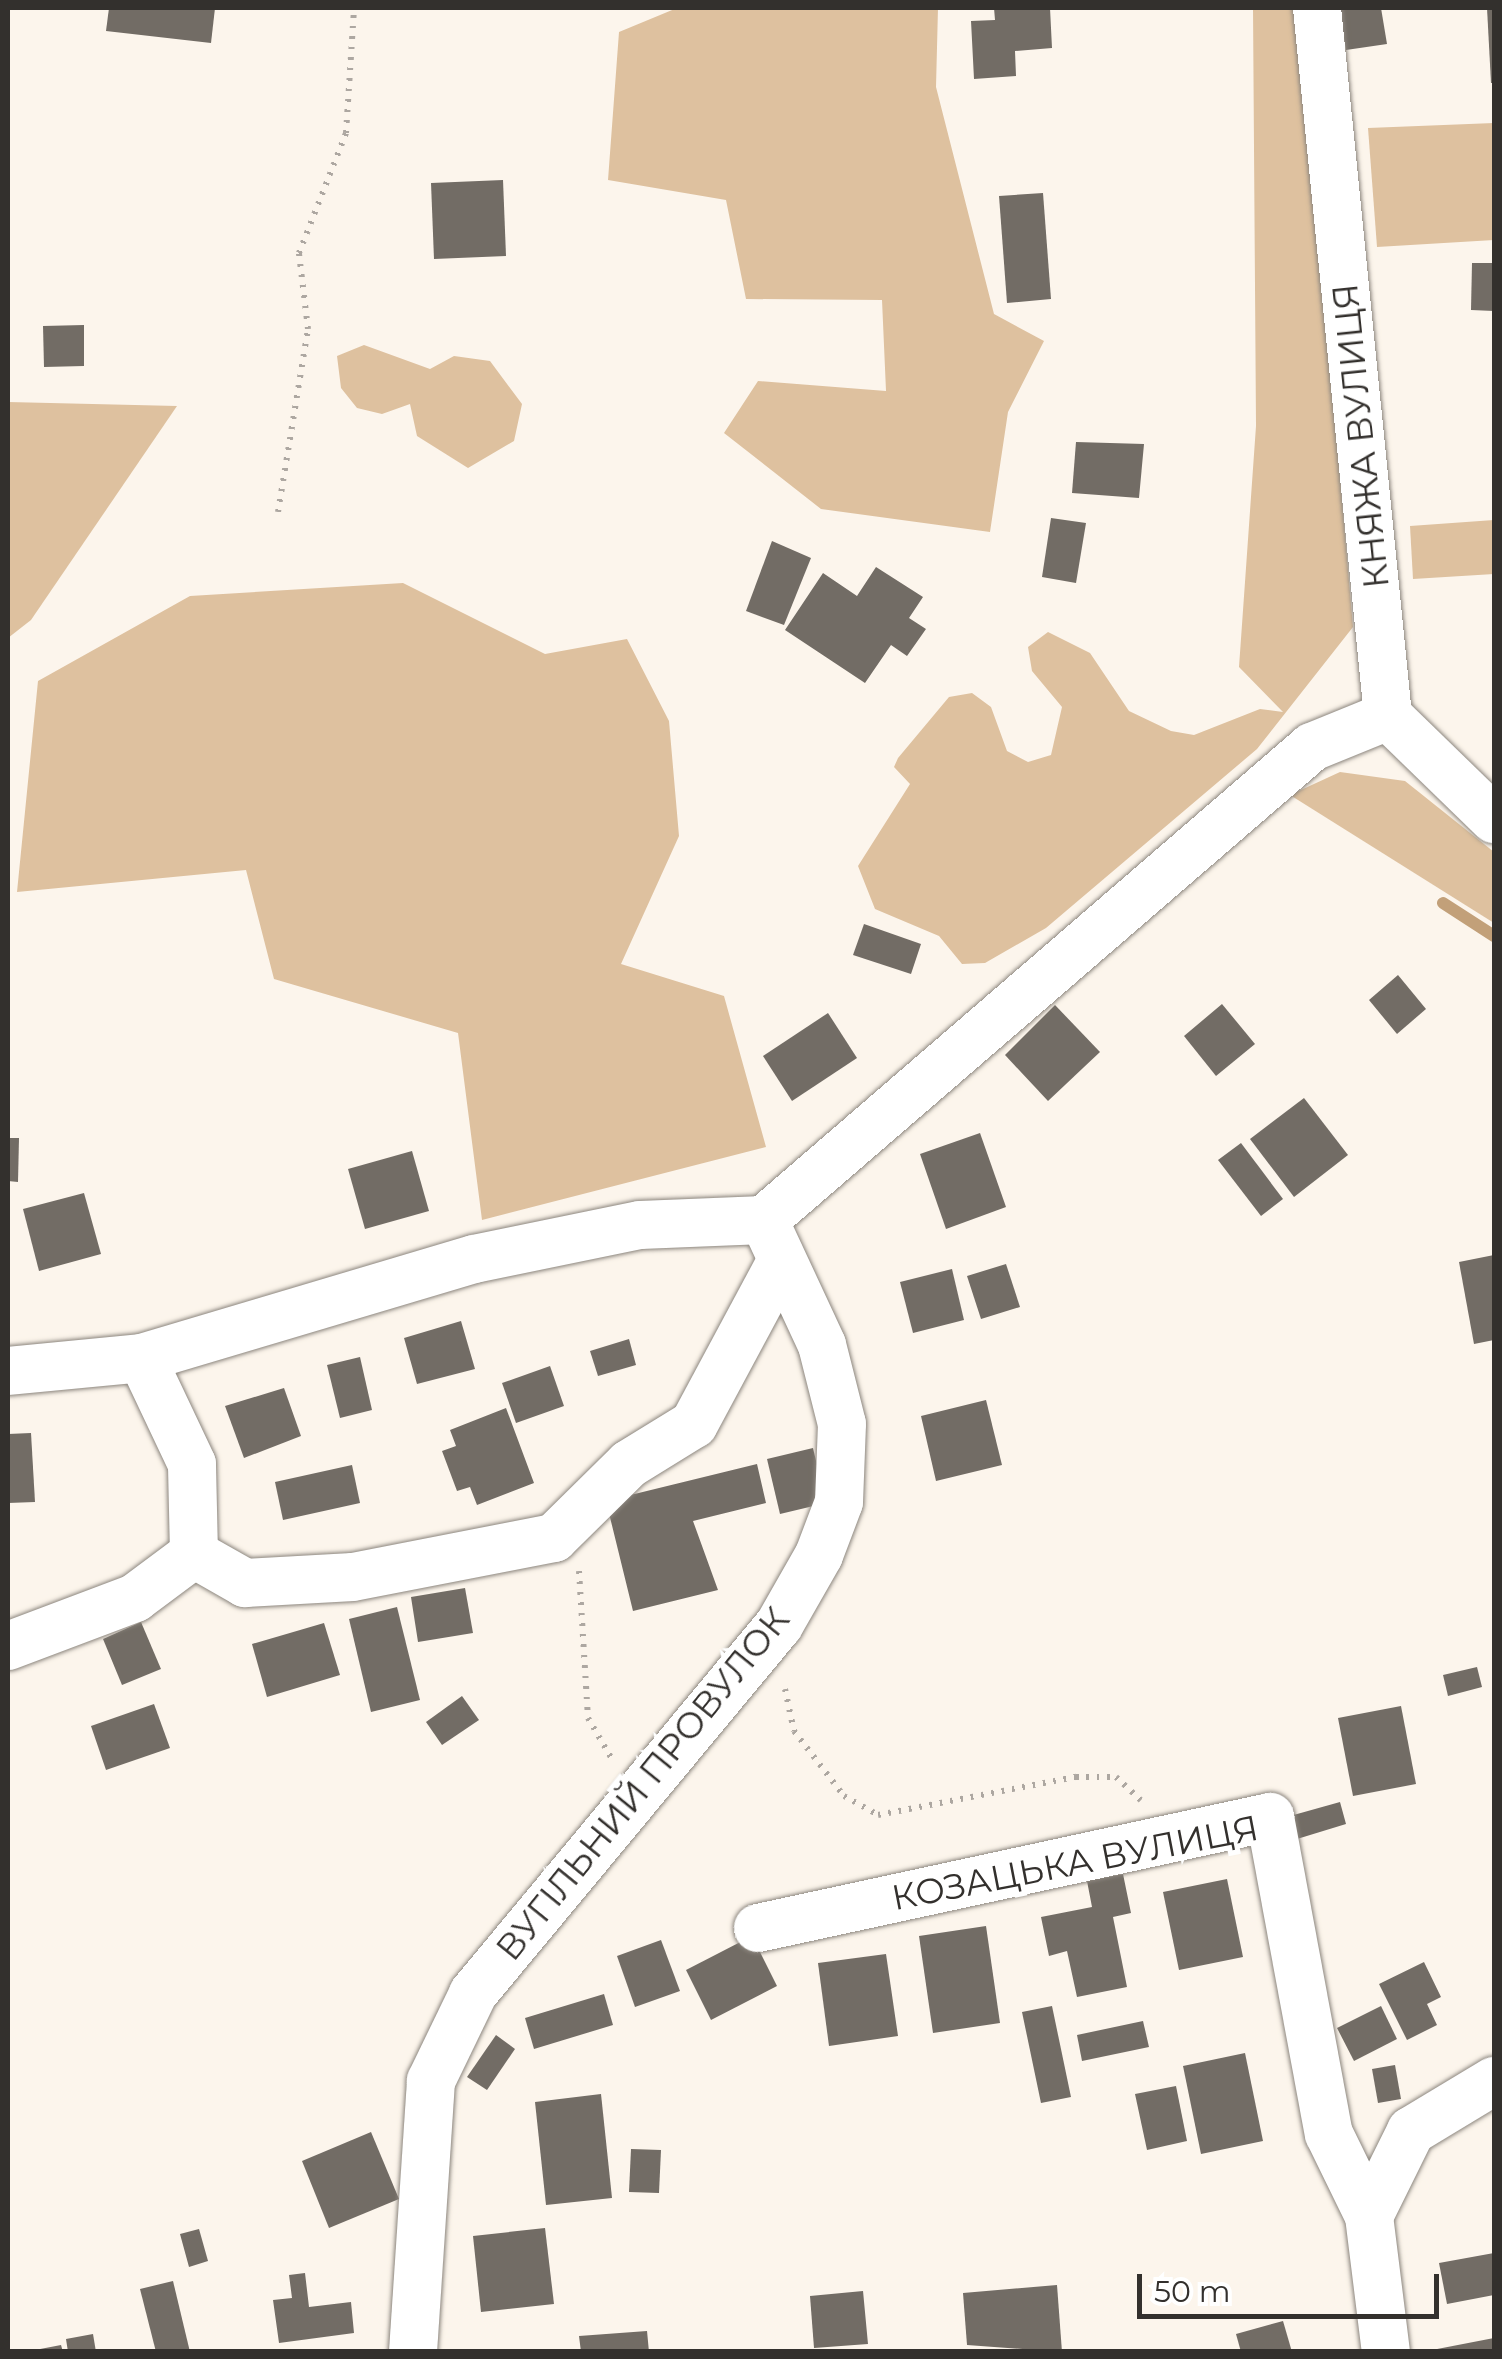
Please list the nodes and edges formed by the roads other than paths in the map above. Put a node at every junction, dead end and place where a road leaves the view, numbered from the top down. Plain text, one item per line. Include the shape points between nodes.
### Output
1 (1318, 8) edge
2 (1388, 716) junction
3 (1494, 819) edge
4 (772, 1241) junction
5 (142, 1358) junction
6 (8, 1372) edge
7 (194, 1554) junction
8 (8, 1646) edge
9 (758, 1928) dead end
10 (1494, 2081) edge
11 (1370, 2216) junction
12 (413, 2352) edge
13 (1386, 2352) edge

1 - 2 street, КНЯЖА ВУЛИЦЯ
2 - 3 street
2 - 4 street via 1312,747
4 - 5 street via 640,1225 474,1259
4 - 7 street via 694,1424 629,1464 554,1538 353,1577 246,1583
4 - 12 street, ВУГІЛЬНИЙ ПРОВУЛОК via 822,1346 838,1408 839,1502 779,1624 473,1994 431,2081
5 - 6 street
5 - 7 street via 192,1464
7 - 8 street via 136,1598
9 - 11 street, КОЗАЦЬКА ВУЛИЦЯ via 1270,1817 1328,2134
10 - 11 street via 1410,2131
11 - 13 street, КОЗАЦЬКА ВУЛИЦЯ

